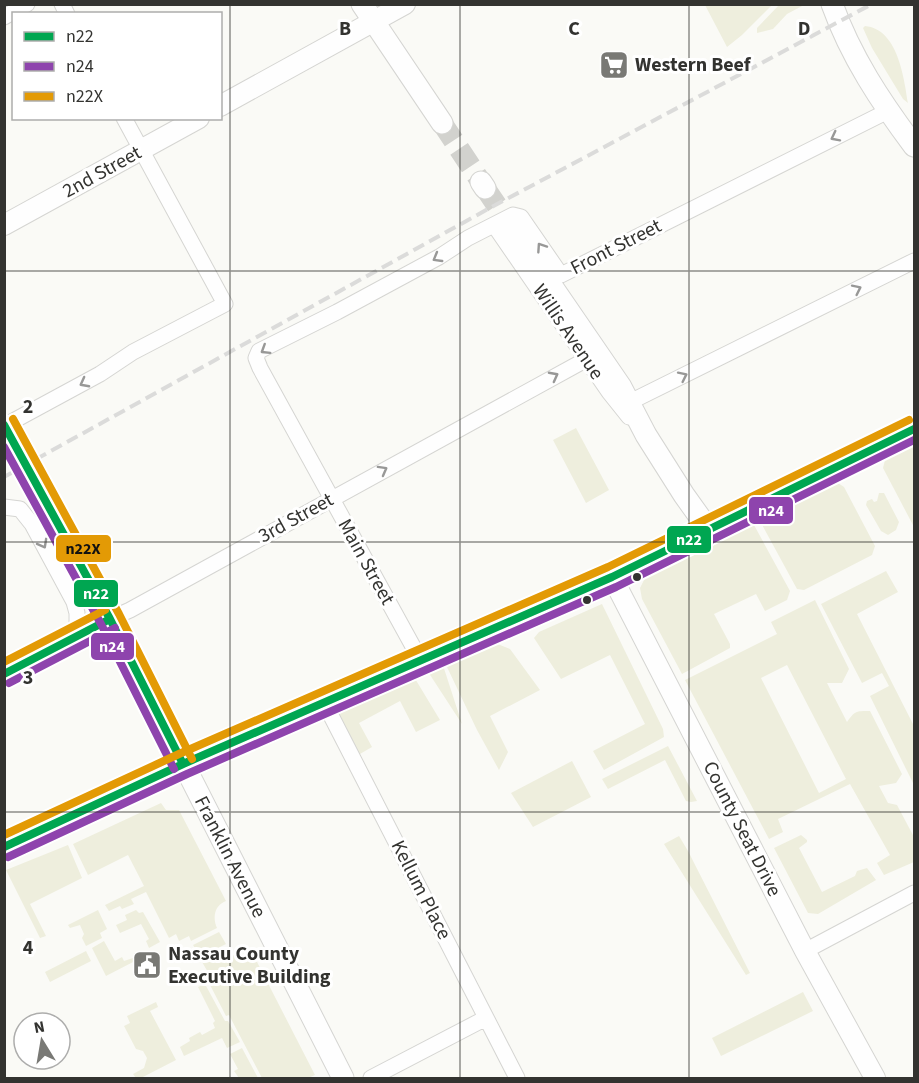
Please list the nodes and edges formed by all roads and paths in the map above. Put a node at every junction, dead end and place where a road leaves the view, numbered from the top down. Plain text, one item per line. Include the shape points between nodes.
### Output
1 (27, 4) edge
2 (405, 4) edge
3 (832, 4) edge
4 (13, 12) edge
5 (368, 13) edge
6 (222, 105) edge
7 (888, 111) junction
8 (125, 120) edge
9 (195, 120) edge
10 (442, 123) tunnel mouth
11 (915, 146) edge
12 (141, 150) junction
13 (4, 225) edge
14 (503, 226) junction
15 (915, 261) edge
16 (587, 358) junction
17 (260, 368) joint
18 (630, 402) junction
19 (4, 425) edge
20 (915, 429) edge
21 (646, 435) junction
22 (332, 498) junction
23 (4, 507) edge
24 (709, 530) junction
25 (612, 577) junction
26 (110, 619) junction
27 (77, 634) junction
28 (421, 661) junction
29 (4, 674) edge
30 (324, 702) junction
31 (183, 764) junction
32 (4, 847) edge
33 (915, 893) edge
34 (805, 951) junction
35 (486, 1018) junction
36 (343, 1078) edge
37 (371, 1078) edge
38 (517, 1078) edge
39 (875, 1078) edge

1 - 4 street
2 - 5 street
3 - 7 main road via 862,70
5 - 6 street
5 - 10 main road
7 - 11 main road
7 -> 14 street, Front Street via 561,275 519,216 510,217
8 - 12 street
9 - 12 street, 2nd Street
12 - 13 street, 2nd Street
12 -> 19 street via 225,304
14 - 16 street, Willis Avenue
14 -> 17 street, Front Street via 262,350 256,355
14 - 18 main road, Willis Avenue
18 -> 15 street
16 - 21 street, Willis Avenue via 624,412
22 -> 16 street, 3rd Street
17 - 22 street, Main Street
18 - 21 main road, Willis Avenue
19 - 26 main road, Franklin Avenue, bridge
20 - 24 main road
21 - 24 main road, Willis Avenue
22 - 26 street, 3rd Street
22 - 28 street, Main Street
23 -> 27 street via 20,509 32,524 74,603
24 - 25 main road
25 - 28 main road
25 - 34 street, County Seat Drive
26 - 27 street, 3rd Street
26 - 31 main road, Franklin Avenue
27 - 29 street, 3rd Street
28 - 30 main road
30 - 31 main road
30 - 35 street, Kellum Place
31 - 32 main road
31 - 36 main road, Franklin Avenue
33 - 34 street
34 - 39 street, County Seat Drive
35 - 37 street
35 - 38 street, Kellum Place

